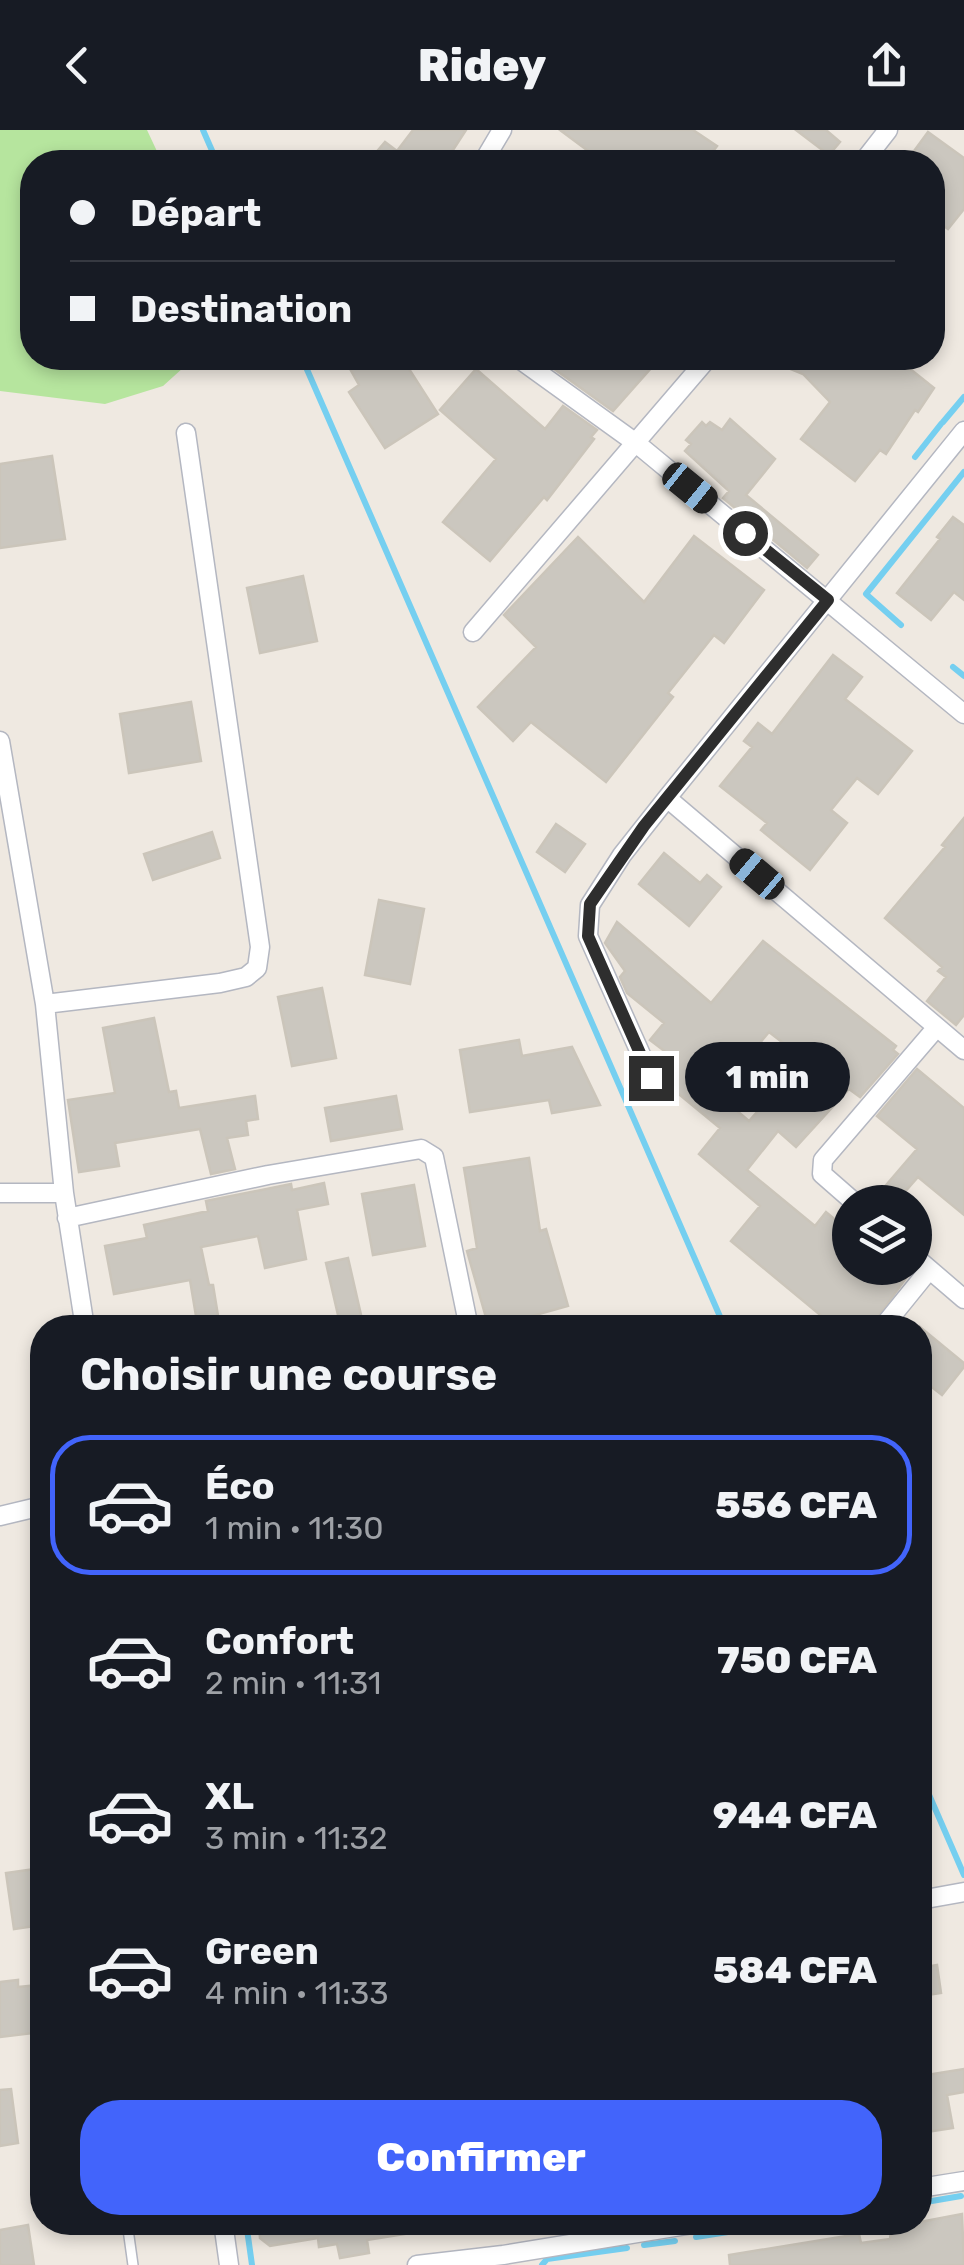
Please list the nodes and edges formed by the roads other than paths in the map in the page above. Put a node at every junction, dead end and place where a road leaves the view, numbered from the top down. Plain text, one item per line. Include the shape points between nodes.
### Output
1 (888, 130) edge
2 (872, 150) edge
3 (535, 370) edge
4 (698, 370) edge
5 (964, 431) edge
6 (186, 433) dead end
7 (636, 443) junction
8 (828, 600) junction
9 (473, 632) dead end
10 (964, 714) edge
11 (0, 741) edge
12 (667, 798) junction
13 (45, 1004) junction
14 (937, 1028) junction
15 (964, 1050) edge
16 (651, 1078) dead end
17 (835, 1185) edge
18 (0, 1193) edge
19 (64, 1193) junction
20 (68, 1218) junction
21 (932, 1272) edge
22 (909, 1285) edge
23 (964, 1299) edge
24 (83, 1315) edge
25 (465, 1315) edge
26 (890, 1315) edge
27 (30, 1509) edge
28 (0, 1516) edge
29 (959, 1893) edge
30 (932, 1898) edge
31 (964, 2182) edge
32 (932, 2186) edge
33 (130, 2235) edge
34 (225, 2235) edge
35 (636, 2235) edge
36 (503, 2260) edge
37 (133, 2265) edge
38 (229, 2265) edge
39 (417, 2265) edge

1 - 2 street
3 - 7 street
4 - 7 street
5 - 8 street
6 - 13 street via 260,948 257,968 220,983
7 - 8 street
7 - 9 street
8 - 10 street
8 - 12 street
11 - 13 street
12 - 14 street
12 - 16 street via 590,904 588,936
13 - 19 street
14 - 15 street
14 - 17 street via 823,1160 822,1174
18 - 19 street
19 - 20 street
20 - 24 street
20 - 25 street via 421,1148 434,1158
21 - 23 street
22 - 26 street
27 - 28 street
29 - 30 street
31 - 32 street
33 - 37 lane
34 - 38 street
35 - 36 street
36 - 39 street

